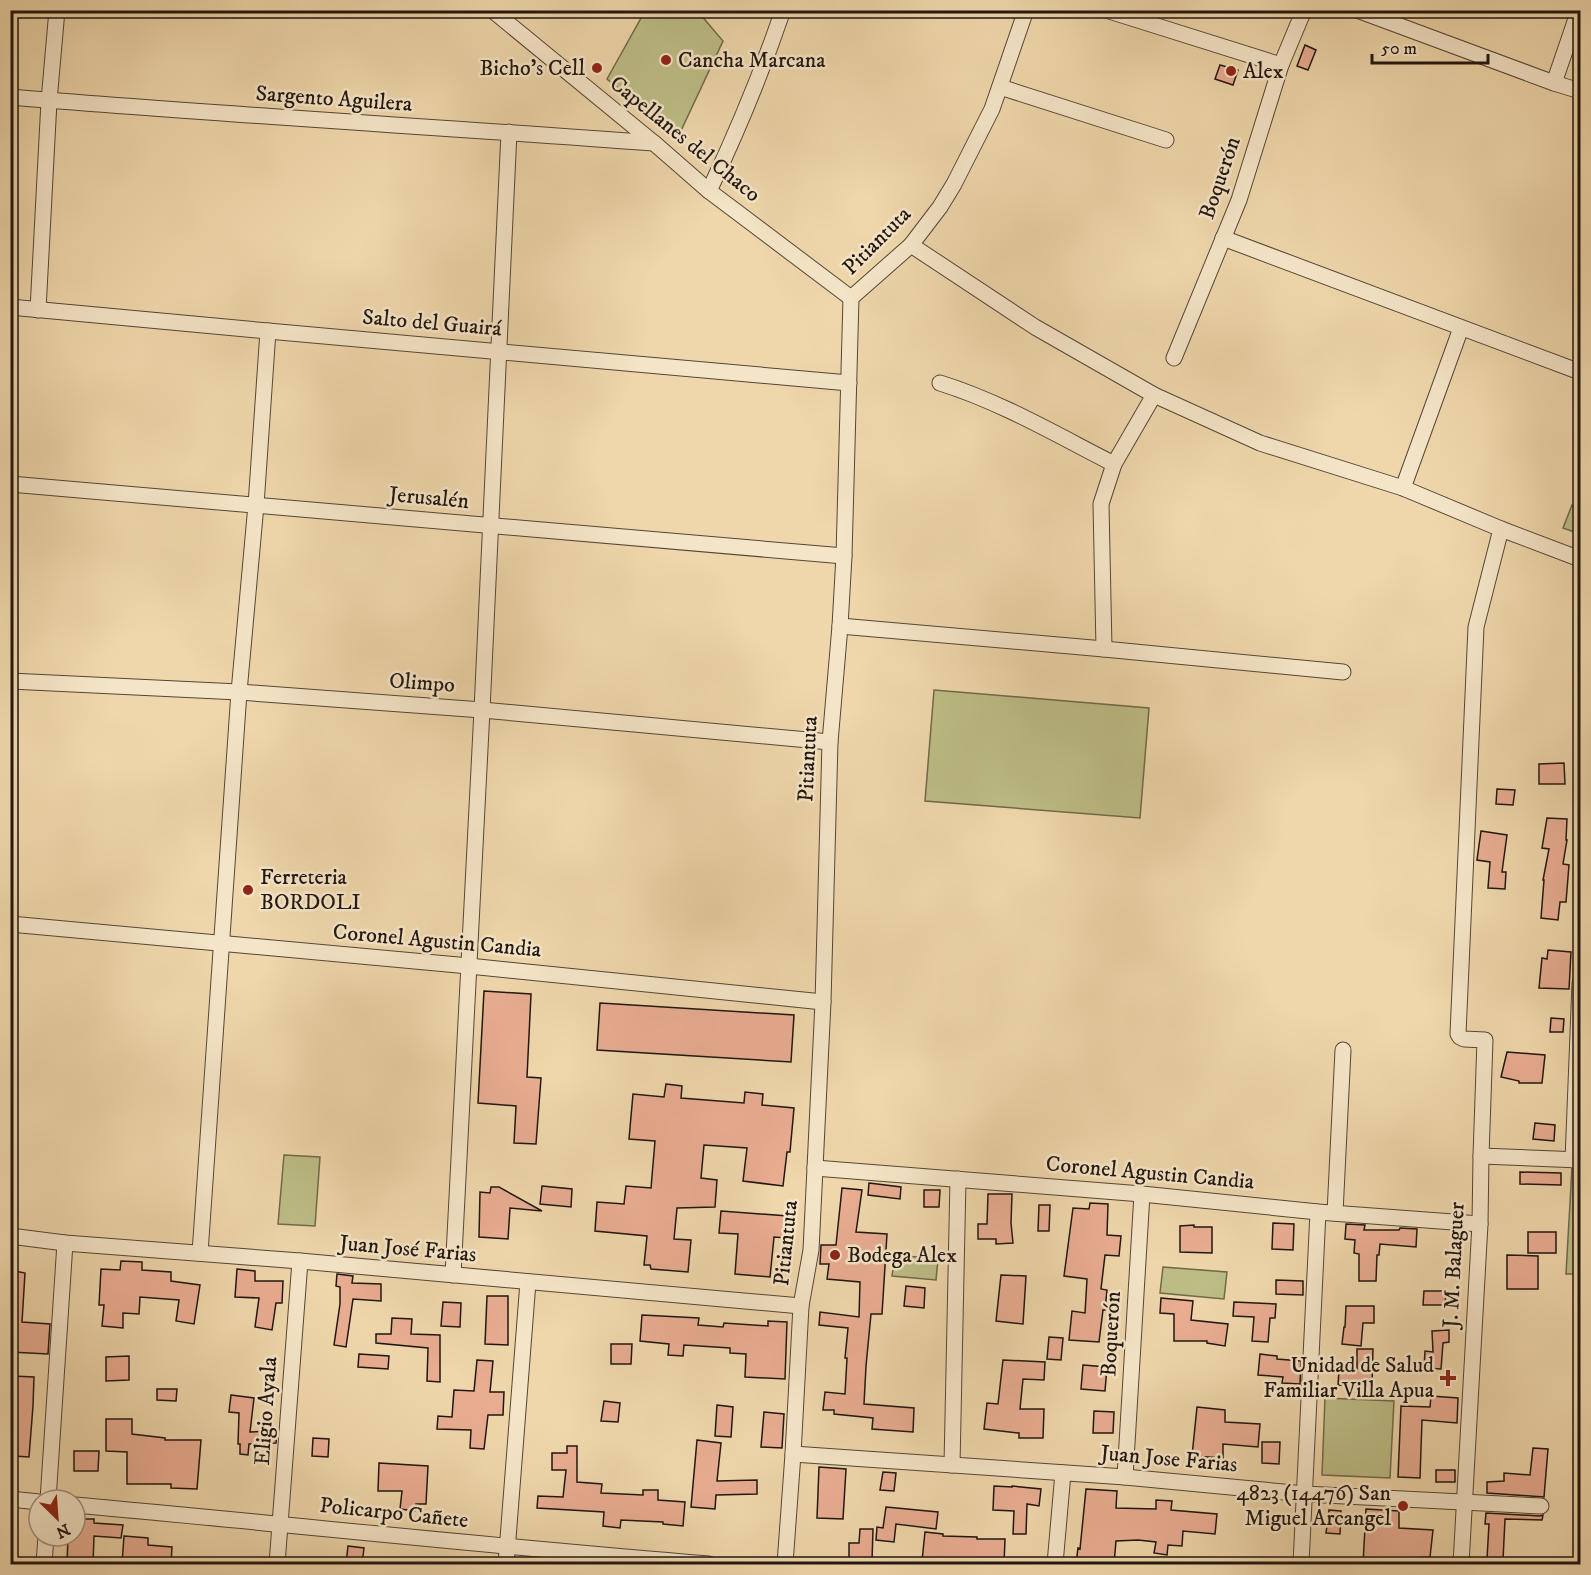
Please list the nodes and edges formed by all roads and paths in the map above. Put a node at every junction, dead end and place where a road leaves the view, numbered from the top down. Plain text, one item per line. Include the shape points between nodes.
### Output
1 (57, 10) edge
2 (492, 10) edge
3 (783, 10) edge
4 (1026, 10) edge
5 (1106, 10) edge
6 (1304, 10) edge
7 (1357, 10) edge
8 (1579, 10) edge
9 (511, 17) edge
10 (1281, 65) junction
11 (1554, 82) junction
12 (1000, 87) junction
13 (1581, 91) edge
14 (10, 97) edge
15 (50, 100) junction
16 (509, 132) junction
17 (1166, 140) dead end
18 (654, 143) junction
19 (709, 191) junction
20 (1223, 238) junction
21 (911, 245) junction
22 (851, 298) junction
23 (10, 307) edge
24 (38, 310) junction
25 (1461, 328) junction
26 (268, 331) junction
27 (498, 351) junction
28 (1174, 358) dead end
29 (1581, 372) edge
30 (849, 383) junction
31 (940, 383) dead end
32 (1154, 395) junction
33 (1114, 464) junction
34 (10, 484) edge
35 (1402, 488) junction
36 (256, 505) junction
37 (490, 526) junction
38 (1501, 529) junction
39 (844, 556) junction
40 (1581, 559) edge
41 (840, 626) junction
42 (1104, 649) junction
43 (1343, 672) dead end
44 (10, 681) edge
45 (239, 692) junction
46 (482, 710) junction
47 (830, 742) junction
48 (10, 924) edge
49 (223, 943) junction
50 (469, 966) junction
51 (1581, 983) edge
52 (824, 1002) junction
53 (1343, 1050) dead end
54 (1481, 1156) junction
55 (1577, 1160) edge
56 (815, 1168) junction
57 (958, 1179) junction
58 (1142, 1194) junction
59 (1318, 1212) junction
60 (1335, 1213) junction
61 (1480, 1224) junction
62 (10, 1236) edge
63 (65, 1242) junction
64 (200, 1253) junction
65 (300, 1262) junction
66 (453, 1275) junction
67 (528, 1282) junction
68 (801, 1306) junction
69 (793, 1454) junction
70 (952, 1465) junction
71 (1063, 1473) junction
72 (1125, 1477) junction
73 (49, 1488) edge
74 (1305, 1494) junction
75 (10, 1499) edge
76 (27, 1501) edge
77 (1464, 1502) junction
78 (87, 1506) edge
79 (1541, 1506) dead end
80 (280, 1524) junction
81 (507, 1547) junction
82 (45, 1548) edge
83 (44, 1564) edge
84 (277, 1564) edge
85 (506, 1564) edge
86 (709, 1564) edge
87 (785, 1564) edge
88 (1055, 1564) edge
89 (1301, 1564) edge
90 (1461, 1564) edge

1 - 15 street
2 - 9 street, Capellanes del Chaco
3 - 19 street
4 - 12 street, Pitiantuta
5 - 10 street
6 - 10 street, Boquerón
7 - 11 street
8 - 11 street
9 - 18 street, Capellanes del Chaco
10 - 20 street, Boquerón via 1239,200
11 - 13 street
12 - 17 street
12 - 21 street, Pitiantuta via 954,184
14 - 15 street, Sargento Aguilera
15 - 16 street, Sargento Aguilera
15 - 24 street
16 - 18 street, Sargento Aguilera
16 - 27 street
18 - 19 street, Capellanes del Chaco
19 - 22 street, Capellanes del Chaco
20 - 25 street
20 - 28 street, Boquerón
21 - 22 street, Pitiantuta
21 - 32 street via 1035,327
22 - 30 street, Pitiantuta
23 - 24 street, Salto del Guairá
24 - 26 street, Salto del Guairá
25 - 29 street
25 - 35 street
26 - 27 street, Salto del Guairá
26 - 36 street
27 - 30 street, Salto del Guairá
27 - 37 street
30 - 39 street, Pitiantuta
31 - 33 street via 1002,407
32 - 33 street
32 - 35 street via 1260,443
33 - 42 street via 1101,504
34 - 36 street, Jerusalén
35 - 38 street
36 - 37 street, Jerusalén
36 - 45 street
37 - 39 street, Jerusalén
37 - 46 street
38 - 40 street
38 - 54 street, J. M. Balaguer via 1476,627 1458,1034 1464,1039 1485,1040
39 - 41 street, Pitiantuta
41 - 42 street
41 - 47 street, Pitiantuta
42 - 43 street
44 - 45 street, Olimpo
45 - 46 street, Olimpo
45 - 49 street
46 - 47 street, Olimpo
46 - 50 street
47 - 52 street, Pitiantuta
48 - 49 street, Coronel Agustin Candia
49 - 50 street, Coronel Agustin Candia
49 - 64 street
50 - 52 street, Coronel Agustin Candia
50 - 66 street
51 - 55 street
52 - 56 street, Pitiantuta
53 - 60 street
54 - 55 street
54 - 61 street, J. M. Balaguer
56 - 57 street, Coronel Agustin Candia
56 - 68 street, Pitiantuta via 811,1250
57 - 58 street, Coronel Agustin Candia
57 - 70 street
58 - 59 street, Coronel Agustin Candia
58 - 72 street, Boquerón
59 - 60 street, Coronel Agustin Candia
59 - 74 street
60 - 61 street, Coronel Agustin Candia
61 - 77 street, J. M. Balaguer
62 - 63 street, Juan José Farias
63 - 64 street, Juan José Farias
63 - 73 street
64 - 65 street, Juan José Farias
65 - 66 street, Juan José Farias
65 - 80 street, Eligio Ayala
66 - 67 street, Juan José Farias
67 - 68 street, Juan José Farias
67 - 81 street
68 - 69 street, Pitiantuta
69 - 70 street, Juan Jose Farias
69 - 87 street, Pitiantuta
70 - 71 street, Juan Jose Farias
71 - 72 street, Juan Jose Farias
71 - 88 street
72 - 74 street, Juan Jose Farias
74 - 77 street, Juan Jose Farias
74 - 89 street
75 - 76 street
77 - 79 street, Juan Jose Farias
77 - 90 street, J. M. Balaguer
78 - 80 street, Policarpo Cañete
80 - 81 street, Policarpo Cañete
80 - 84 street, Eligio Ayala
81 - 85 street
81 - 86 street, Policarpo Cañete
82 - 83 street

